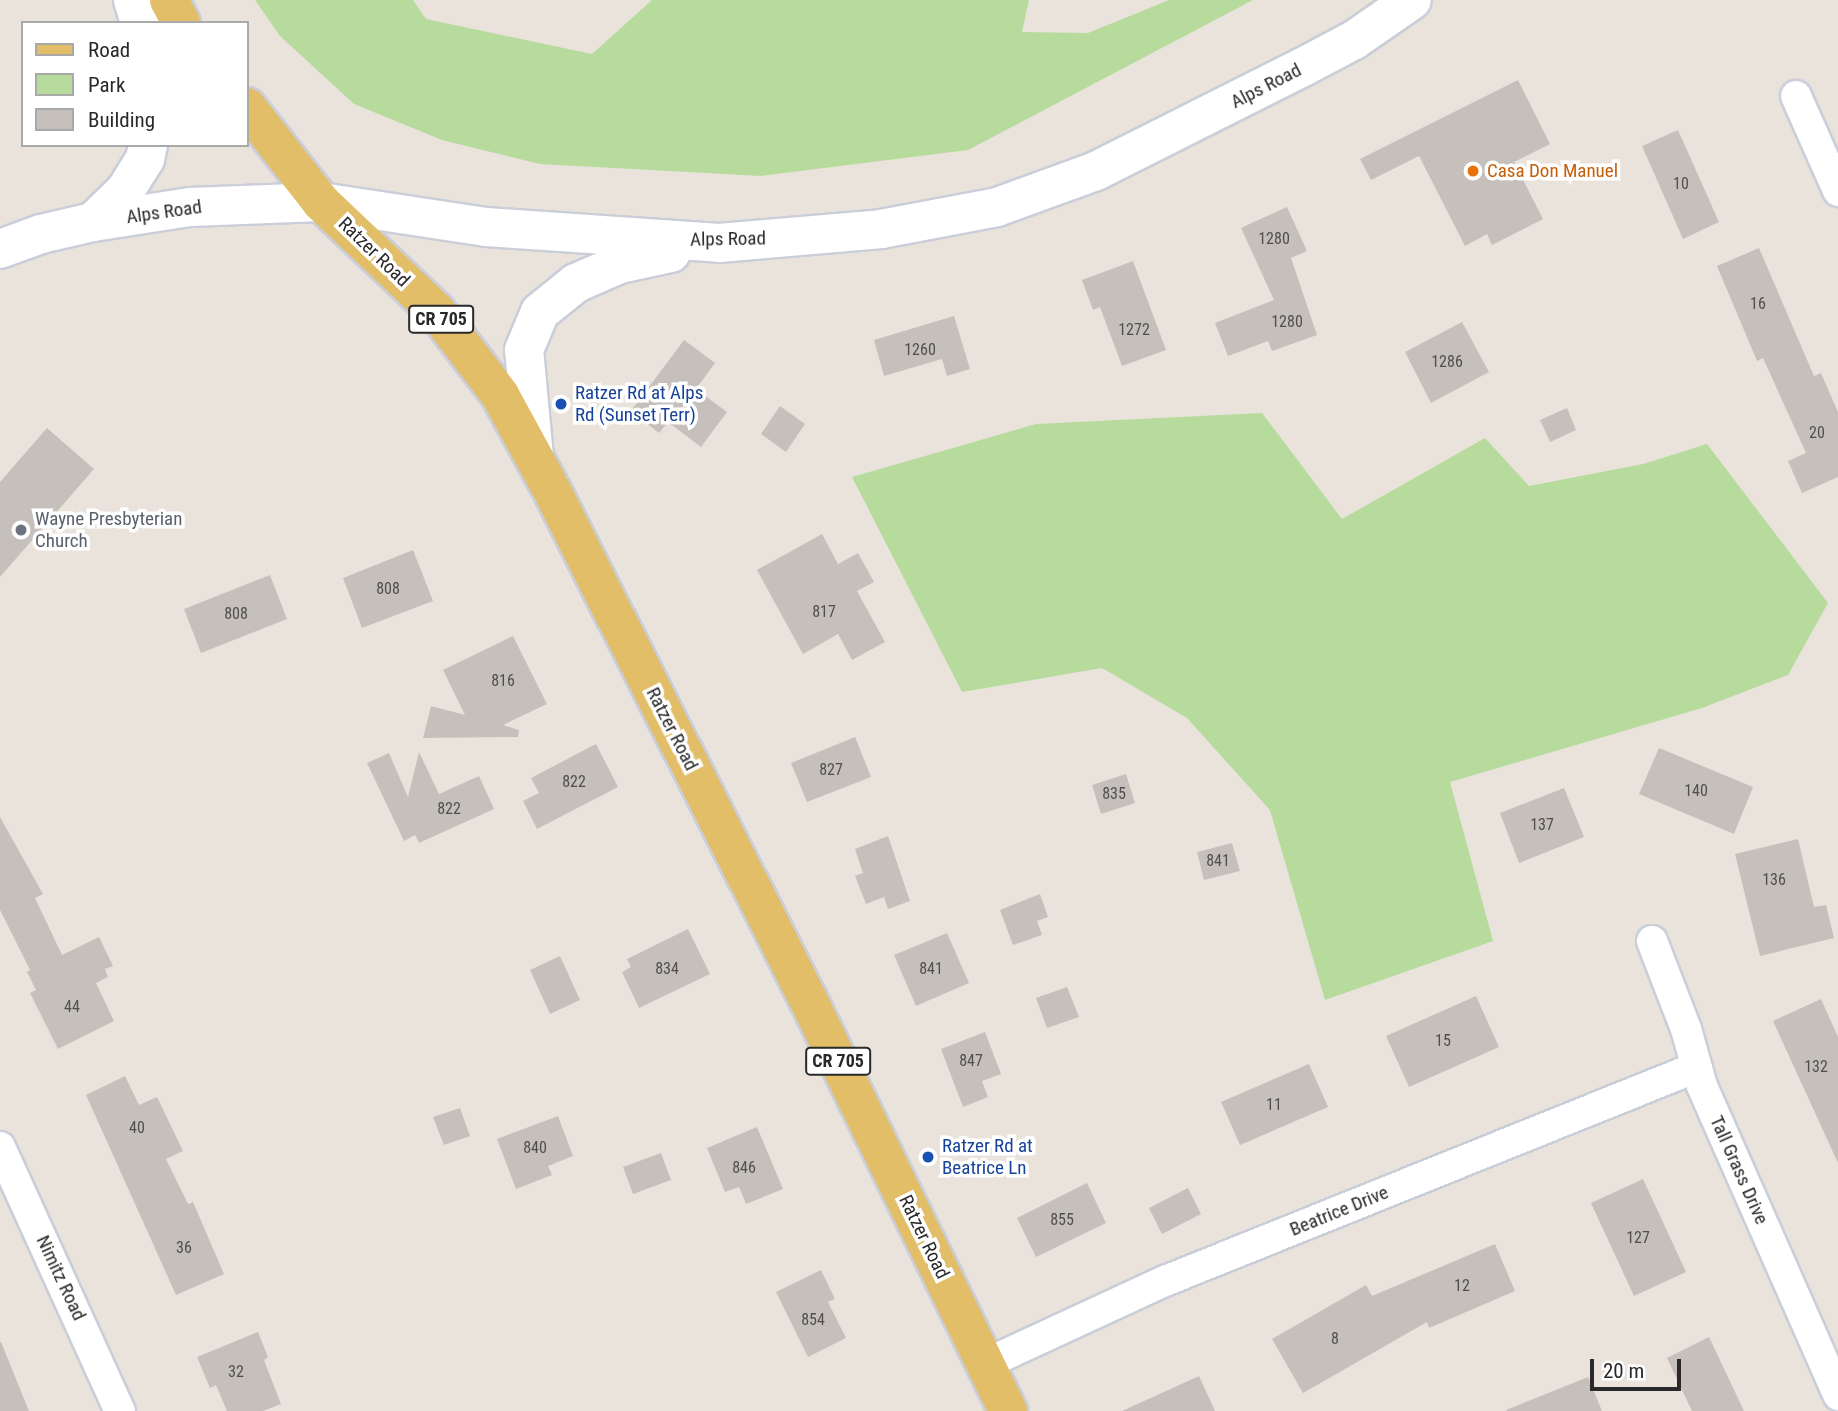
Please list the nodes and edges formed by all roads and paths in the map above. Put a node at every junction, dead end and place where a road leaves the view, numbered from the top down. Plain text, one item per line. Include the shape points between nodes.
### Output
1 (133, 0) edge
2 (169, 0) edge
3 (1412, 0) edge
4 (139, 21) edge
5 (180, 21) edge
6 (1796, 96) dead end
7 (248, 108) edge
8 (148, 147) edge
9 (1838, 191) edge
10 (321, 202) junction
11 (93, 222) junction
12 (719, 243) junction
13 (0, 249) edge
14 (534, 457) junction
15 (1652, 941) dead end
16 (1697, 1067) junction
17 (0, 1147) edge
18 (985, 1364) junction
19 (1838, 1395) edge
20 (120, 1411) edge
21 (1008, 1411) edge

1 - 4 main road
2 - 5 main road
3 - 12 main road, Alps Road via 1354,40 1096,171 997,207 881,229
6 - 9 street
7 - 10 main road, Ratzer Road
8 - 11 main road via 125,191
10 - 11 main road, Alps Road via 190,206
10 - 12 main road, Alps Road via 486,227
10 - 14 main road, Ratzer Road / CR 705 via 437,313 500,395
11 - 13 main road, Alps Road
12 - 14 main road via 620,264 576,284 540,312 524,349
14 - 18 main road, Ratzer Road / CR 705 via 814,1010
15 - 16 street, Tall Grass Drive
16 - 18 street, Beatrice Drive via 1166,1280
16 - 19 street, Tall Grass Drive
17 - 20 street, Nimitz Road
18 - 21 main road, Ratzer Road / CR 705

